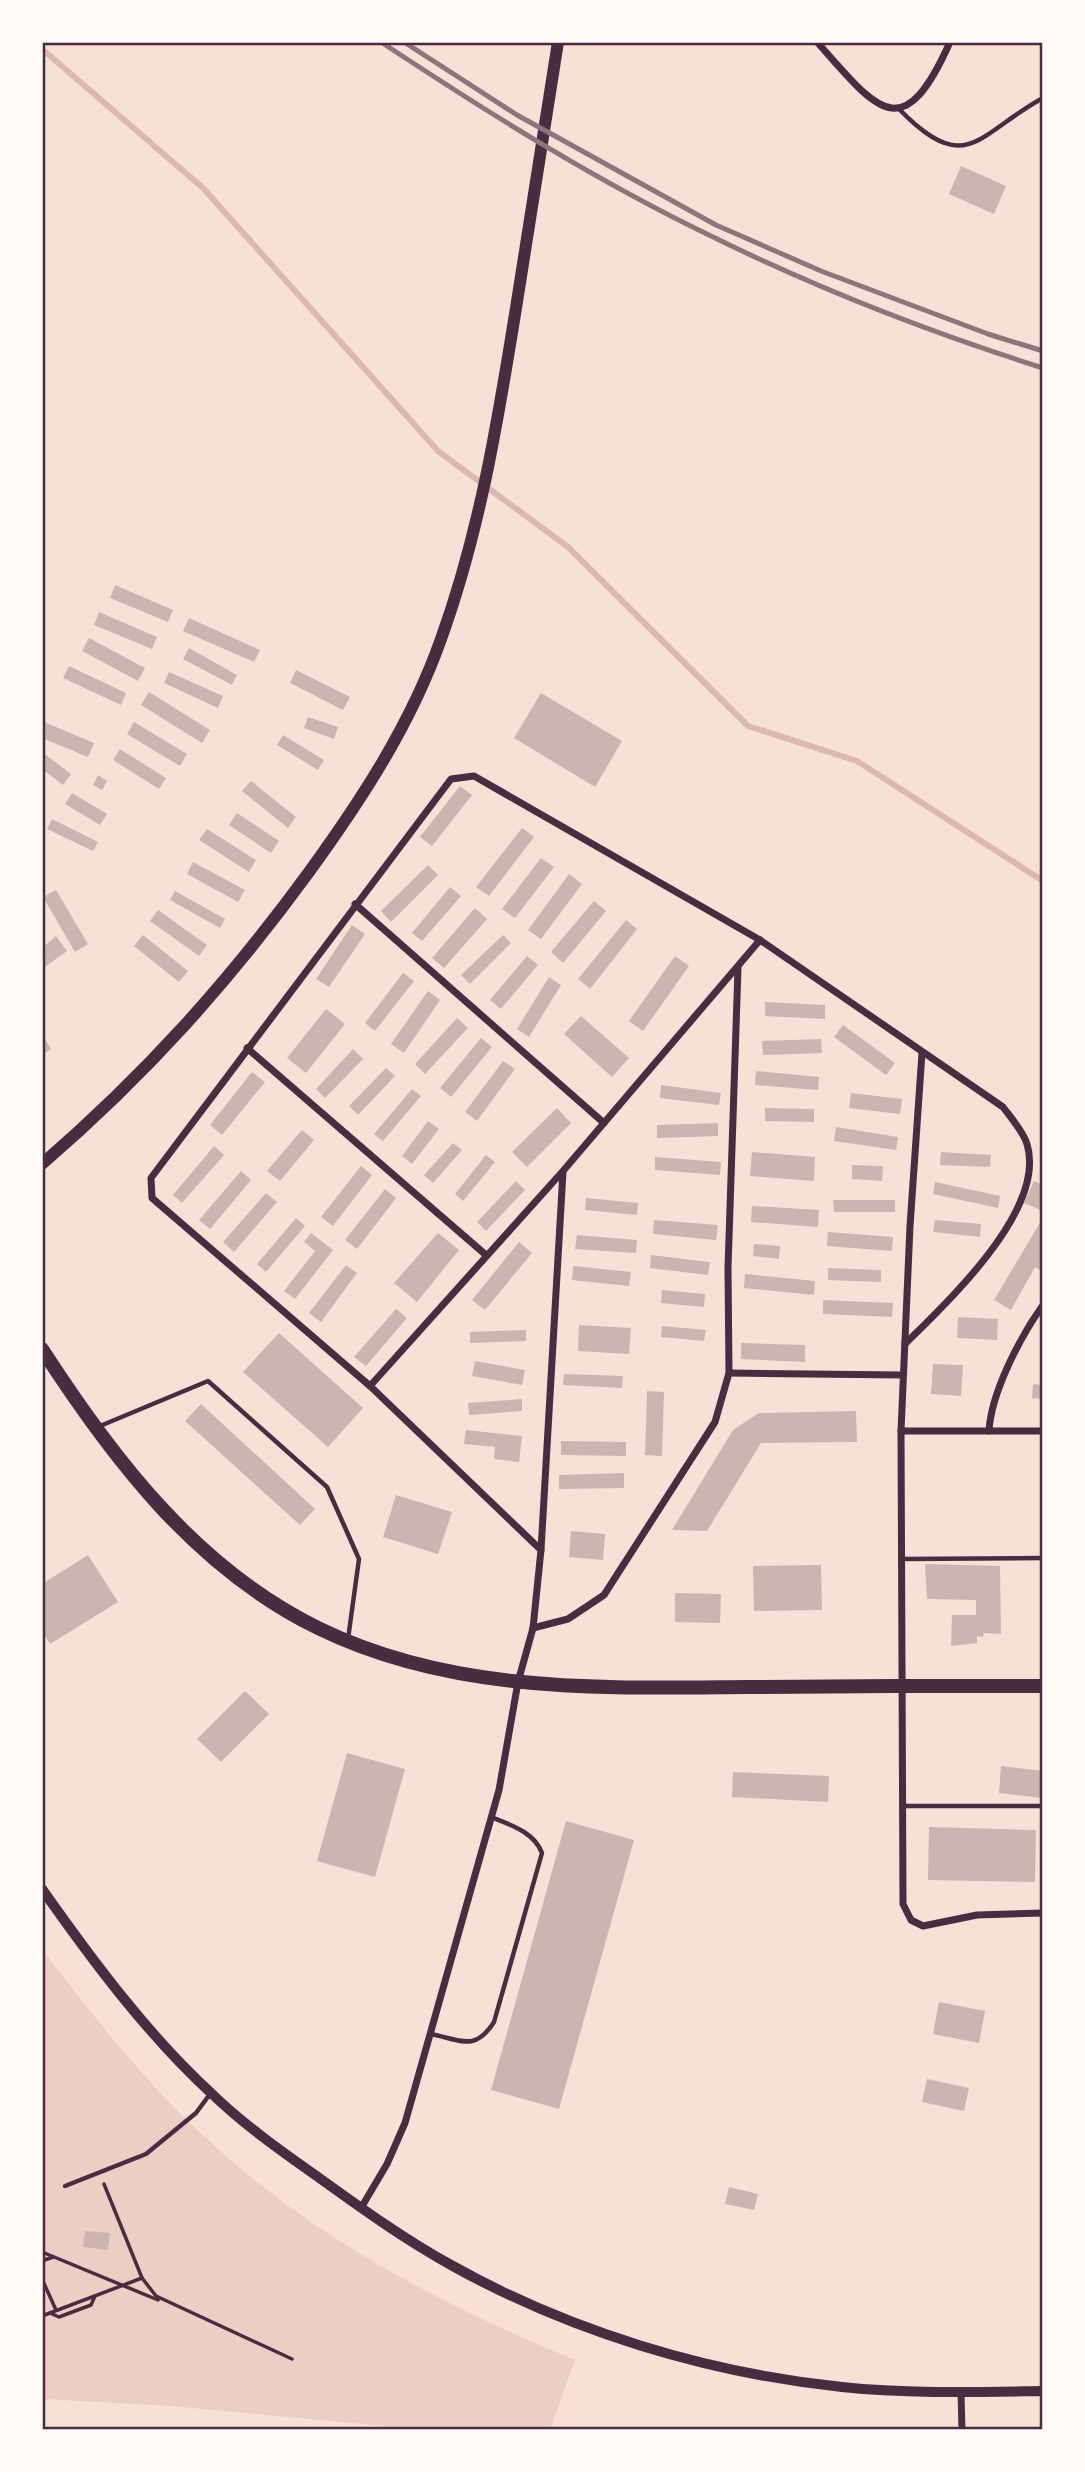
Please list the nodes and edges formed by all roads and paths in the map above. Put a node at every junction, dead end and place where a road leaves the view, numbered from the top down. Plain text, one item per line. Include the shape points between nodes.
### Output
1 (558, 42) edge
2 (817, 42) edge
3 (950, 42) edge
4 (1043, 98) edge
5 (899, 110) junction
6 (355, 904) junction
7 (760, 940) junction
8 (738, 968) junction
9 (247, 1048) junction
10 (922, 1053) junction
11 (604, 1122) junction
12 (42, 1164) edge
13 (563, 1171) junction
14 (486, 1255) junction
15 (1043, 1305) edge
16 (905, 1344) junction
17 (42, 1349) edge
18 (729, 1373) junction
19 (903, 1375) junction
20 (370, 1386) junction
21 (95, 1428) junction
22 (901, 1431) junction
23 (989, 1431) junction
24 (1043, 1431) edge
25 (541, 1550) junction
26 (1043, 1558) edge
27 (902, 1559) junction
28 (533, 1628) junction
29 (348, 1640) junction
30 (518, 1682) junction
31 (902, 1686) junction
32 (1043, 1686) edge
33 (903, 1806) junction
34 (1043, 1806) edge
35 (491, 1817) junction
36 (42, 1889) edge
37 (1043, 1913) edge
38 (430, 2034) junction
39 (211, 2093) junction
40 (100, 2172) junction
41 (65, 2186) dead end
42 (360, 2208) junction
43 (42, 2252) edge
44 (54, 2257) junction
45 (42, 2261) edge
46 (142, 2278) junction
47 (42, 2279) edge
48 (123, 2285) junction
49 (95, 2296) junction
50 (166, 2303) junction
51 (57, 2310) junction
52 (50, 2313) junction
53 (42, 2316) edge
54 (292, 2359) dead end
55 (1043, 2391) edge
56 (961, 2392) junction
57 (962, 2430) edge

1 - 12 main road via 498,422 463,573 408,717 376,774 286,904 215,994 159,1057
2 - 5 street via 866,96
3 - 5 street via 914,102
4 - 5 lane via 973,144 951,146 930,139
6 - 7 street via 451,779 474,776
6 - 9 street
6 - 11 street
7 - 8 street
7 - 10 street
8 - 11 street
8 - 18 street
9 - 14 street
9 - 20 street via 151,1178 152,1198
10 - 16 street
10 - 16 street via 1003,1107 1027,1143 1030,1168 1020,1202 999,1242
11 - 13 street
13 - 14 street
13 - 25 street
14 - 20 street
15 - 23 street via 990,1409
16 - 19 street
17 - 21 main road
18 - 19 street
18 - 28 street via 715,1422 604,1595 568,1619
19 - 22 street
20 - 25 street
21 - 29 main road via 160,1509 206,1552 257,1591 318,1628
21 - 29 lane via 208,1381 327,1487 359,1559
22 - 23 street
22 - 27 street
23 - 24 street
25 - 28 street
26 - 27 lane
27 - 31 street
28 - 30 street
29 - 30 main road via 383,1654
30 - 31 main road via 572,1688
30 - 35 street
31 - 32 main road
31 - 33 street
33 - 34 lane
33 - 37 street via 903,1904 911,1920 923,1926 977,1916
35 - 38 street
35 - 38 lane via 528,1834 542,1853 489,2030 473,2042
36 - 39 street via 130,2005
38 - 42 street via 405,2123
39 - 40 lane via 196,2113 146,2154
39 - 42 street
40 - 41 lane
40 - 46 path
42 - 56 street via 451,2264 541,2308 664,2353 842,2387
43 - 44 path
44 - 45 path
44 - 48 path
46 - 48 path
46 - 50 path
47 - 51 path
48 - 49 path
48 - 50 path
49 - 51 path
49 - 52 path via 91,2305 70,2313 59,2317
50 - 54 path
51 - 52 path
52 - 53 path
55 - 56 street
56 - 57 street

